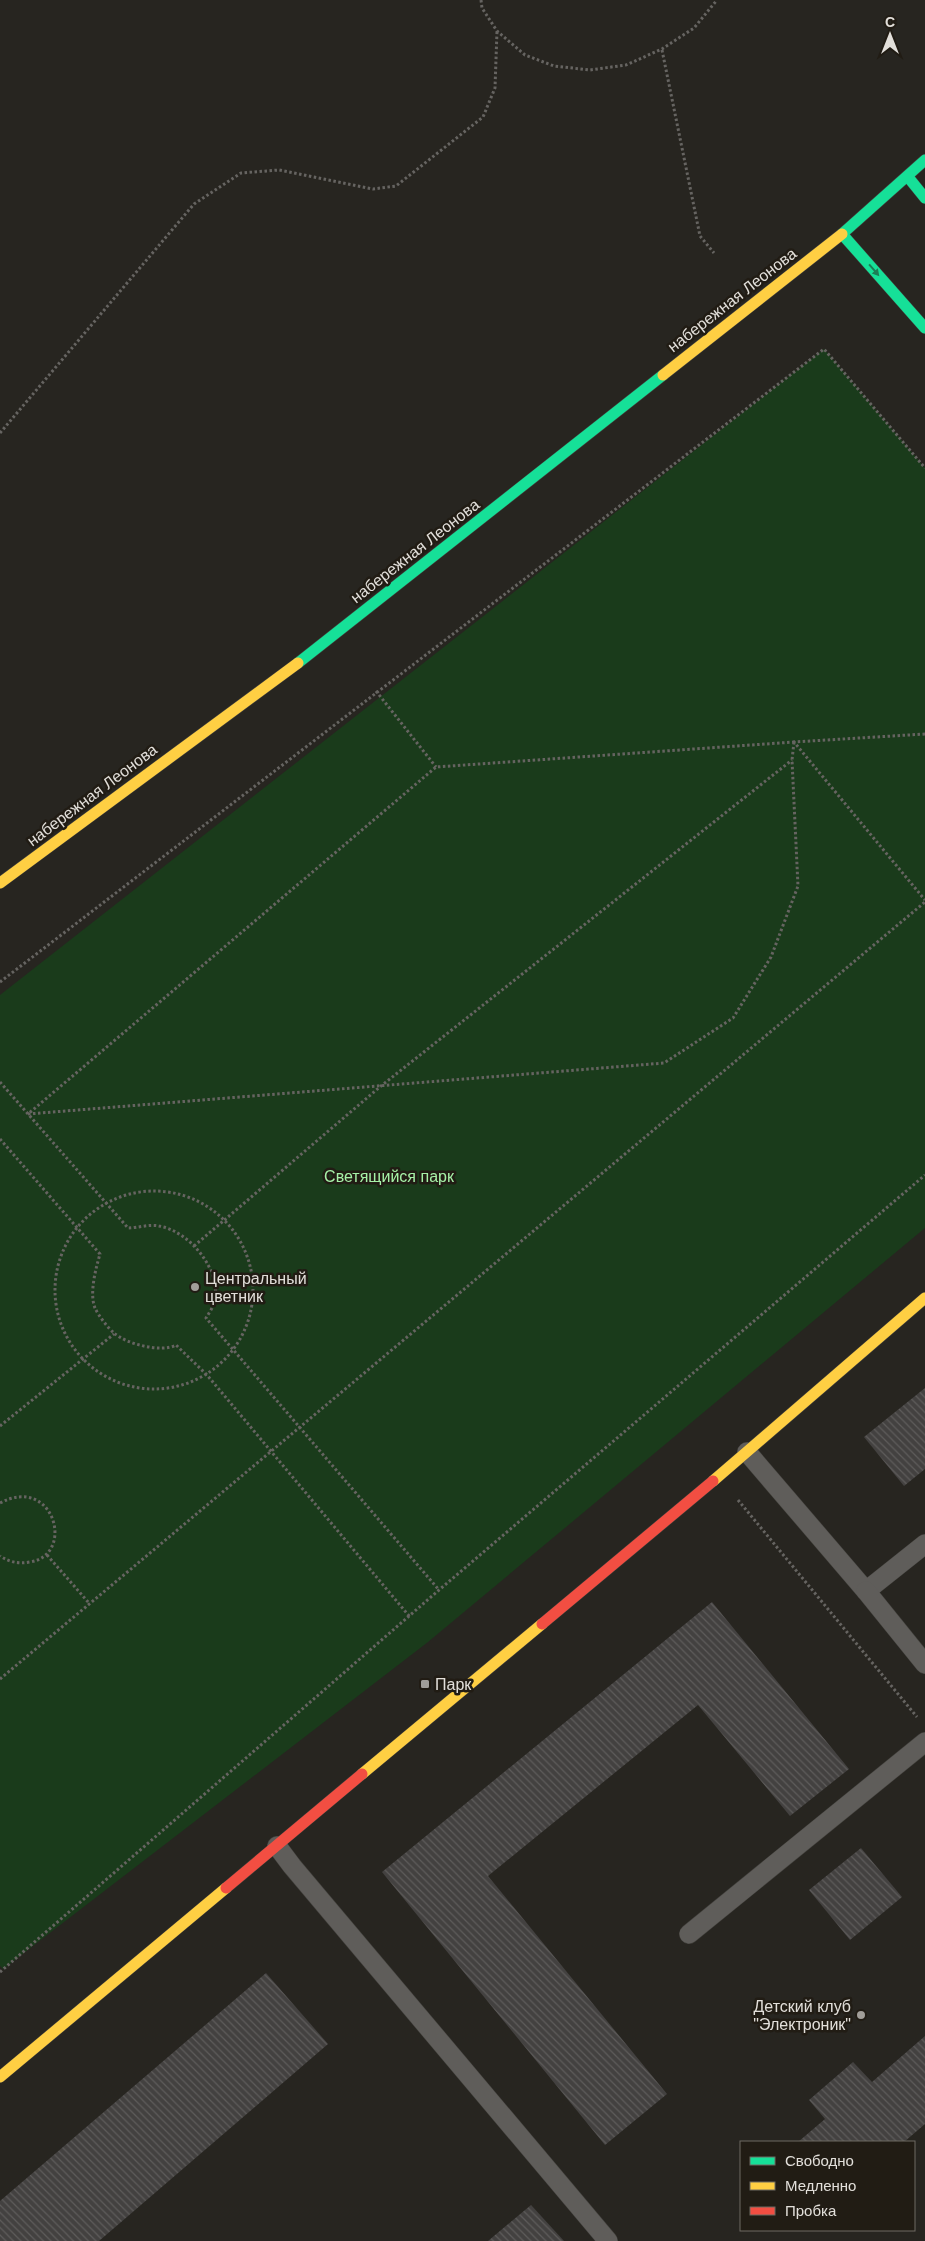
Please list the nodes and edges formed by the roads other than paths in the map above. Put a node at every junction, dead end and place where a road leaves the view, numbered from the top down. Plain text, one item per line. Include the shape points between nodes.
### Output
1 (925, 160) edge
2 (908, 178) junction
3 (925, 198) edge
4 (842, 234) junction
5 (925, 328) edge
6 (0, 883) edge
7 (925, 1298) edge
8 (747, 1452) junction
9 (925, 1544) edge
10 (866, 1591) junction
11 (925, 1664) edge
12 (925, 1742) edge
13 (277, 1846) junction
14 (689, 1934) dead end
15 (0, 2077) edge
16 (608, 2241) edge

1 - 2 main road, набережная Леонова
2 - 3 main road
2 - 4 main road, набережная Леонова
4 -> 5 main road
4 - 6 main road, набережная Леонова via 329,640
7 - 8 main road
8 - 10 lane
8 - 13 main road
9 - 10 lane
10 - 11 lane
12 - 14 lane
13 - 15 main road
13 - 16 lane

